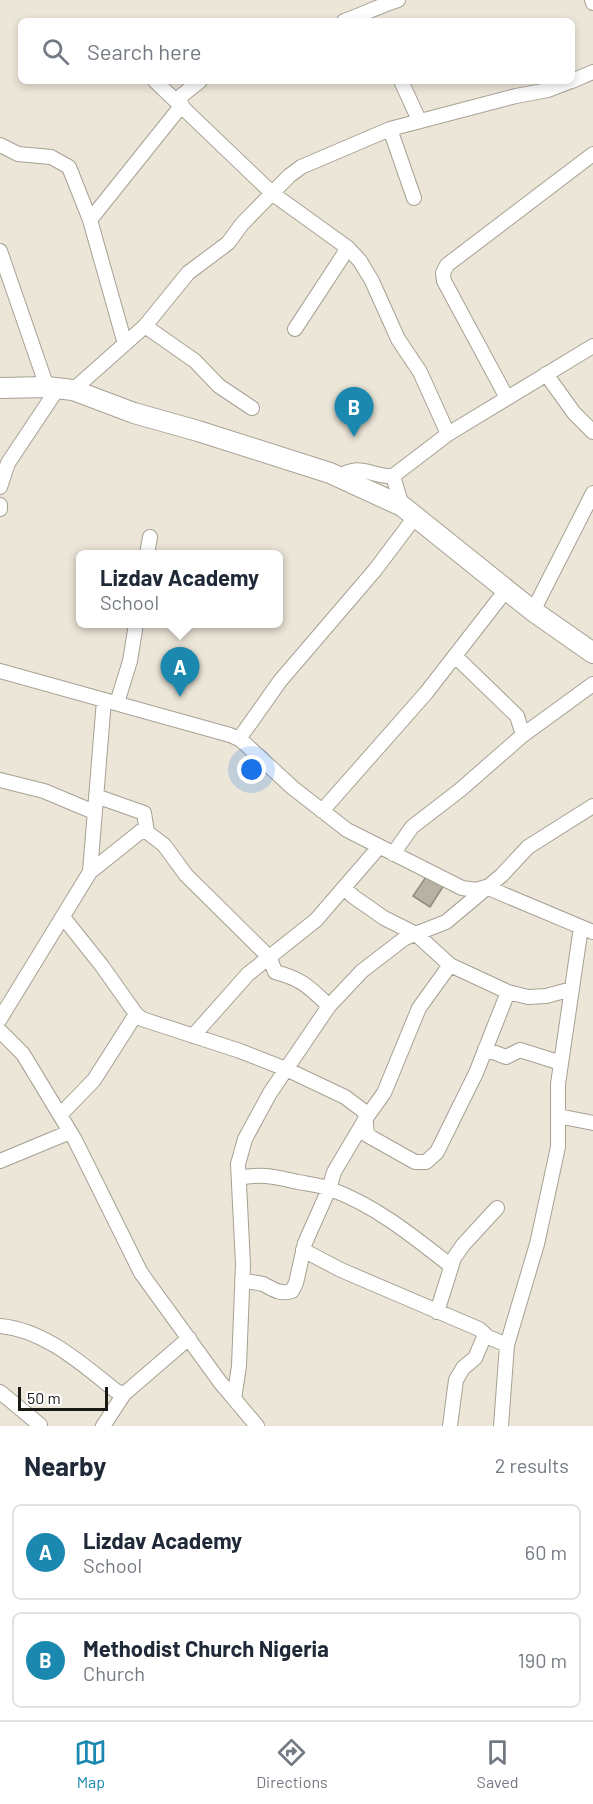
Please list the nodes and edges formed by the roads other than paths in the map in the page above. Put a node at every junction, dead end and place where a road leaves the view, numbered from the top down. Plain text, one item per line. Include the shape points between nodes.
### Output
1 (398, 0) edge
2 (374, 16) edge
3 (593, 72) edge
4 (575, 79) edge
5 (158, 84) edge
6 (197, 84) edge
7 (402, 84) edge
8 (563, 84) edge
9 (179, 103) junction
10 (419, 120) junction
11 (390, 129) junction
12 (0, 145) edge
13 (593, 154) edge
14 (273, 194) junction
15 (414, 198) dead end
16 (90, 219) junction
17 (348, 248) junction
18 (0, 251) edge
19 (146, 326) junction
20 (295, 329) dead end
21 (125, 344) junction
22 (593, 346) edge
23 (546, 374) junction
24 (0, 388) edge
25 (60, 388) junction
26 (507, 398) junction
27 (252, 408) dead end
28 (593, 432) edge
29 (448, 434) junction
30 (393, 476) junction
31 (339, 477) junction
32 (0, 487) edge
33 (593, 493) edge
34 (409, 511) junction
35 (150, 537) dead end
36 (148, 550) edge
37 (506, 590) junction
38 (533, 611) junction
39 (135, 628) edge
40 (593, 653) edge
41 (455, 656) junction
42 (0, 671) edge
43 (593, 684) edge
44 (110, 701) junction
45 (523, 735) junction
46 (239, 739) junction
47 (0, 780) edge
48 (96, 796) junction
49 (593, 806) edge
50 (322, 811) junction
51 (94, 812) junction
52 (145, 828) junction
53 (379, 847) junction
54 (393, 854) junction
55 (90, 872) junction
56 (486, 887) junction
57 (344, 888) junction
58 (63, 917) junction
59 (587, 930) edge
60 (416, 934) junction
61 (270, 958) junction
62 (450, 965) junction
63 (572, 989) junction
64 (508, 992) junction
65 (329, 1006) junction
66 (136, 1014) junction
67 (0, 1019) edge
68 (0, 1031) edge
69 (193, 1036) junction
70 (485, 1049) junction
71 (561, 1062) junction
72 (286, 1069) junction
73 (60, 1114) junction
74 (558, 1116) junction
75 (366, 1118) junction
76 (593, 1123) edge
77 (70, 1132) junction
78 (0, 1161) edge
79 (239, 1178) junction
80 (329, 1189) junction
81 (497, 1208) dead end
82 (303, 1250) junction
83 (451, 1266) junction
84 (242, 1281) junction
85 (436, 1312) junction
86 (0, 1326) edge
87 (485, 1335) junction
88 (189, 1338) junction
89 (507, 1344) junction
90 (0, 1392) edge
91 (124, 1394) junction
92 (234, 1399) junction
93 (40, 1425) edge
94 (103, 1426) edge
95 (257, 1426) edge
96 (450, 1426) edge
97 (501, 1426) edge

1 - 2 street via 378,6
3 - 4 street
5 - 9 street
6 - 9 street
7 - 10 street
8 - 10 street
9 - 14 street
9 - 16 street
10 - 11 street
11 - 14 street via 301,167
11 - 15 street
12 - 16 street via 18,154 51,157 69,167
13 - 26 street via 445,268 444,280
14 - 17 street
14 - 19 street via 228,243 188,273
16 - 21 street
17 - 20 street
17 - 29 street via 372,281
18 - 25 street
19 - 21 street
19 - 27 street
21 - 25 street
22 - 23 street
23 - 26 street
23 - 28 street
24 - 25 street
25 - 31 street
25 - 32 street via 10,460
26 - 29 street
29 - 30 street
30 - 31 street via 360,469
30 - 34 street
31 - 34 street
33 - 38 street
34 - 37 street
34 - 46 street via 375,570 280,681
35 - 36 street
37 - 38 street
37 - 41 street
38 - 40 street
39 - 44 street via 130,661
41 - 45 street via 517,717
41 - 50 street
42 - 44 street
43 - 45 street
44 - 46 street
44 - 48 street
45 - 54 street via 412,827
46 - 50 street
47 - 51 street via 44,791
48 - 51 street
48 - 52 street via 141,811
49 - 56 street via 528,847
50 - 53 street
51 - 55 street
52 - 55 street
52 - 61 street via 164,844 186,875
53 - 54 street
53 - 57 street
54 - 56 street via 462,888
55 - 58 street
56 - 59 street
56 - 60 street via 446,922
57 - 60 street via 384,918
57 - 61 street via 316,920
58 - 66 street
58 - 67 street
59 - 63 street
60 - 62 street
60 - 65 street via 362,971
61 - 65 street via 275,972 295,977
61 - 69 street via 248,974
62 - 64 street
62 - 75 street via 419,1008 384,1093
63 - 64 street via 528,997
63 - 71 street
64 - 70 street
65 - 72 street
66 - 69 street
66 - 73 street via 94,1080
68 - 73 street via 23,1054
69 - 72 street
70 - 71 street via 506,1057 520,1050
70 - 75 street via 437,1152 426,1162 415,1162 367,1135
71 - 74 street
72 - 75 street via 345,1097 365,1112
72 - 79 street via 245,1139 238,1164
73 - 77 street
74 - 76 street
74 - 89 street via 558,1147 540,1233
75 - 80 street via 334,1172
77 - 78 street
77 - 88 street via 141,1273
79 - 80 street via 257,1174
79 - 84 street
80 - 82 street
80 - 83 street via 397,1224
81 - 83 street via 463,1245
82 - 84 street via 296,1283 289,1293
82 - 85 street
83 - 85 street
84 - 92 street
85 - 87 street
86 - 91 street via 30,1331
87 - 89 street
87 - 96 street via 475,1358 456,1380
88 - 91 street
88 - 92 street
89 - 97 street
90 - 93 street
91 - 94 street
92 - 95 street

